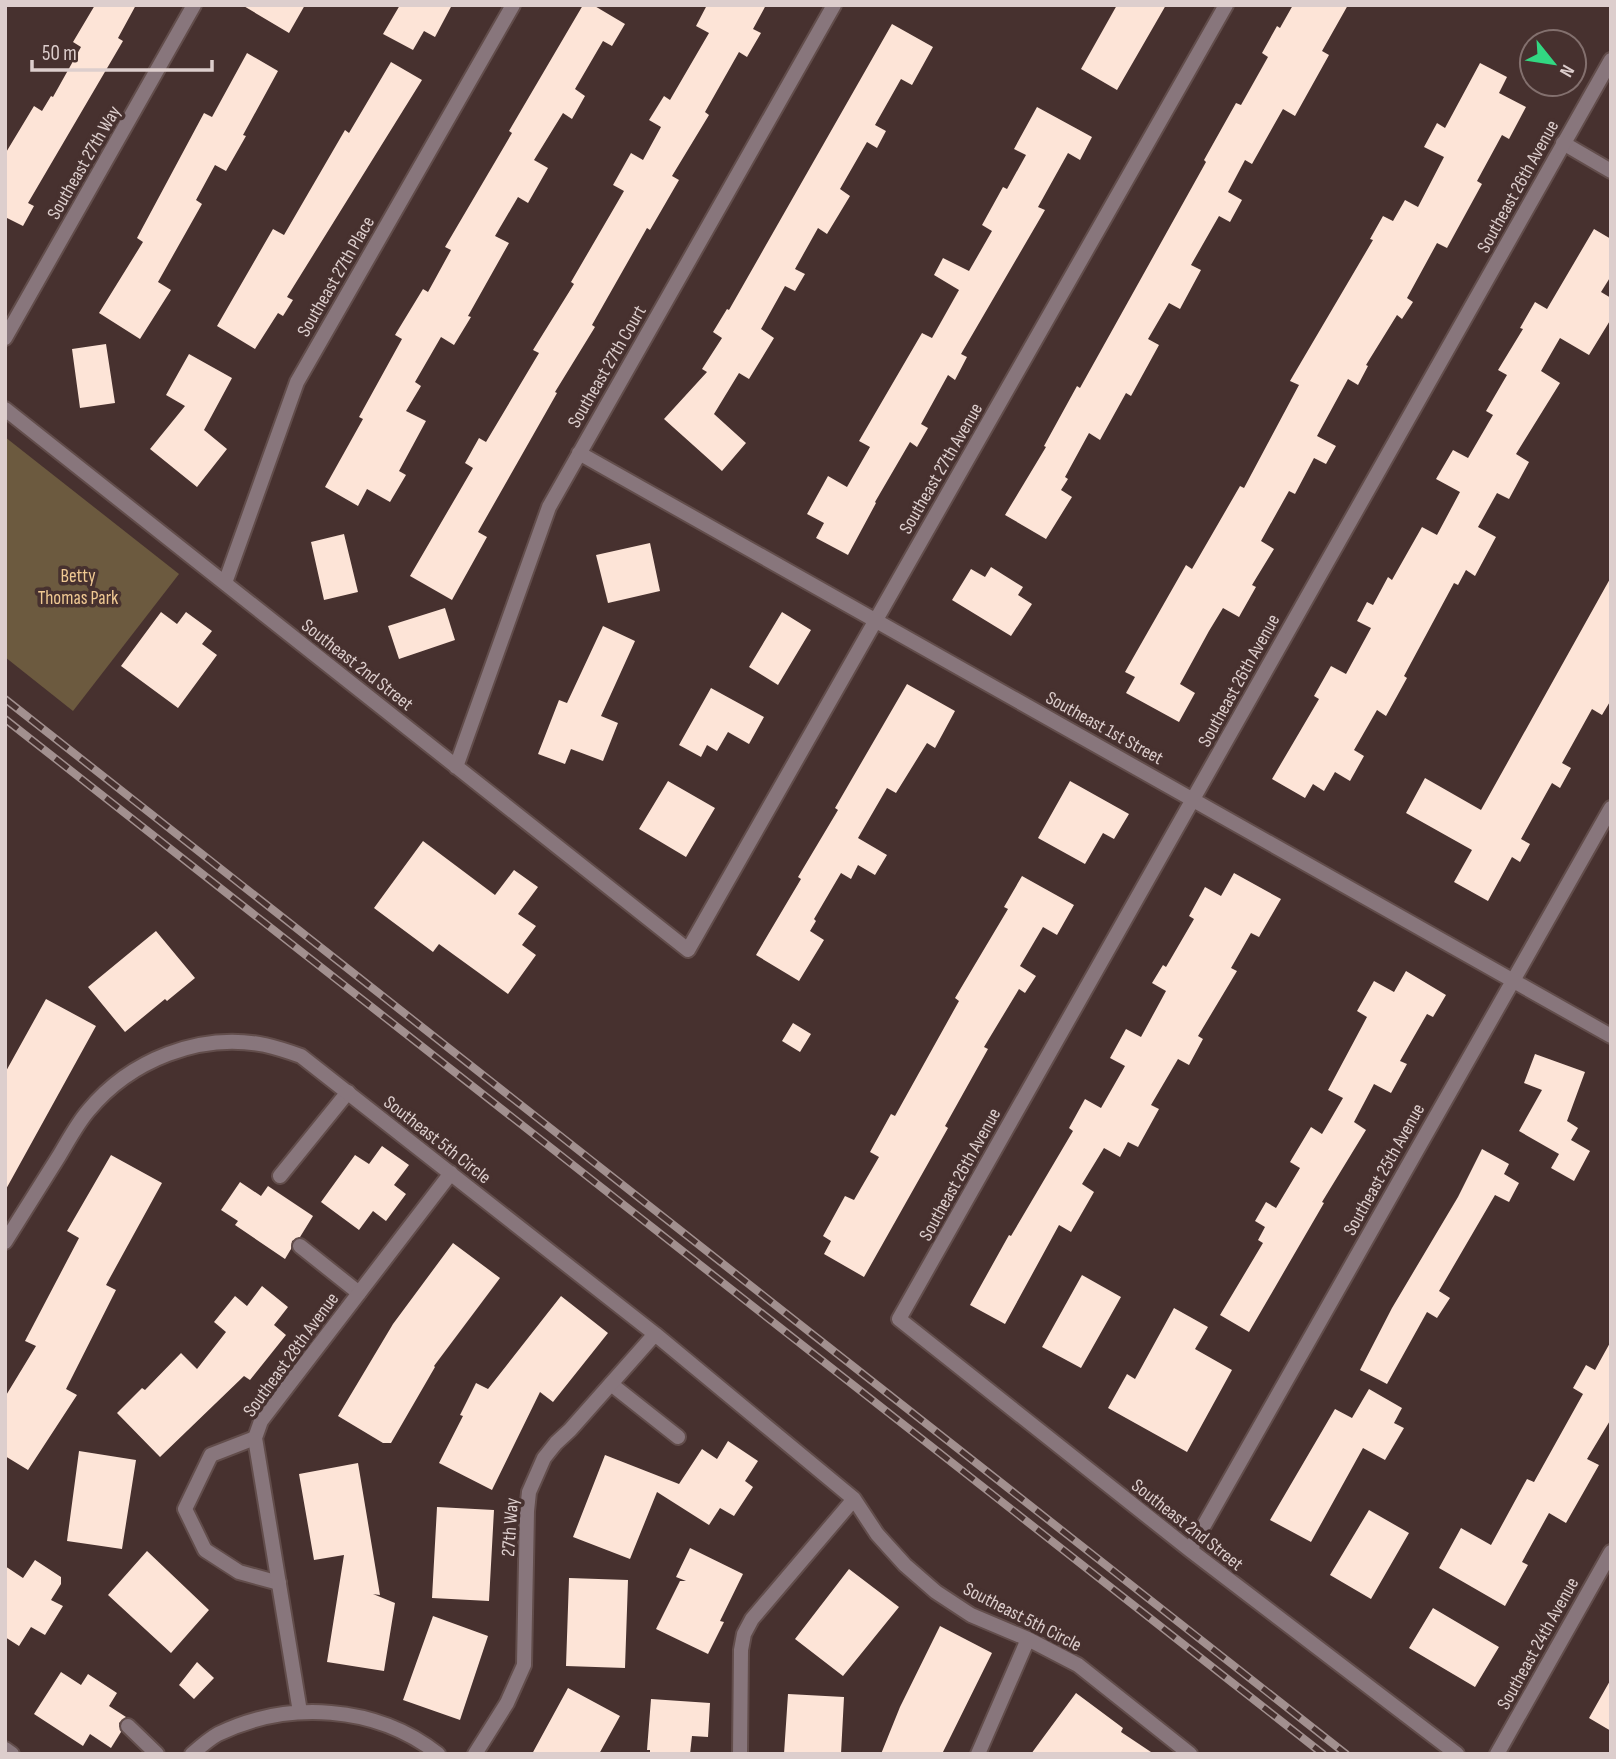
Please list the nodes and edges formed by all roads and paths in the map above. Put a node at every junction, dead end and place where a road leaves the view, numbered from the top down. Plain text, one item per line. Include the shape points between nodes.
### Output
1 (194, 5) edge
2 (513, 5) edge
3 (834, 5) edge
4 (1226, 5) edge
5 (1611, 60) edge
6 (1563, 143) junction
7 (1611, 171) edge
8 (5, 338) edge
9 (5, 409) edge
10 (579, 453) junction
11 (225, 583) junction
12 (876, 620) junction
13 (456, 766) junction
14 (1193, 799) junction
15 (1611, 808) edge
16 (688, 950) joint
17 (1511, 980) junction
18 (1611, 1036) edge
19 (348, 1092) junction
20 (451, 1173) junction
21 (281, 1176) dead end
22 (5, 1242) edge
23 (300, 1246) dead end
24 (359, 1293) junction
25 (899, 1319) joint
26 (654, 1334) junction
27 (611, 1384) junction
28 (678, 1437) dead end
29 (255, 1438) junction
30 (854, 1499) junction
31 (1190, 1550) junction
32 (1611, 1552) edge
33 (279, 1583) junction
34 (1028, 1639) junction
35 (300, 1712) junction
36 (128, 1726) dead end
37 (5, 1749) edge
38 (12, 1754) edge
39 (157, 1754) edge
40 (192, 1754) edge
41 (438, 1754) edge
42 (475, 1754) edge
43 (740, 1754) edge
44 (978, 1754) edge
45 (1190, 1754) edge
46 (1457, 1754) edge
47 (1497, 1754) edge

1 - 8 street, Southeast 27th Way
2 - 11 street, Southeast 27th Place via 297,382
3 - 10 street, Southeast 27th Court
4 - 12 street, Southeast 27th Avenue
5 - 6 street, Southeast 26th Avenue
6 - 7 street
6 - 14 street, Southeast 26th Avenue
9 - 11 street, Southeast 2nd Street
10 - 12 street, Southeast 1st Street
10 - 13 street, Southeast 27th Court via 549,507
11 - 13 street, Southeast 2nd Street
12 - 14 street, Southeast 1st Street
12 - 16 street, Southeast 27th Avenue
13 - 16 street, Southeast 2nd Street
14 - 17 street, Southeast 1st Street
14 - 25 street, Southeast 26th Avenue
15 - 17 street, Southeast 25th Avenue
17 - 18 street, Southeast 1st Street
17 - 31 street, Southeast 25th Avenue
19 - 20 street, Southeast 5th Circle
19 - 21 street
19 - 22 street, Southeast 5th Circle via 302,1056 265,1045 205,1044 157,1058 114,1084 86,1114
20 - 24 street, Southeast 28th Avenue
20 - 26 street, Southeast 5th Circle
23 - 24 street
24 - 29 street, Southeast 28th Avenue via 261,1421
25 - 31 street, Southeast 2nd Street
26 - 27 street, 27th Way
26 - 30 street, Southeast 5th Circle
27 - 28 street
27 - 42 street, 27th Way via 556,1443 536,1475 527,1511 524,1665
29 - 33 street, Southeast 28th Avenue
29 - 33 street via 211,1455 185,1509 205,1550 239,1572
30 - 34 street, Southeast 5th Circle via 877,1534 936,1592 971,1615
30 - 43 street via 744,1634
31 - 46 street, Southeast 2nd Street
32 - 47 street, Southeast 24th Avenue
33 - 35 street, Southeast 28th Avenue
34 - 44 street
34 - 45 street, Southeast 5th Circle via 1078,1665
35 - 40 street via 247,1722 215,1736
35 - 41 street via 373,1721 405,1733
36 - 39 street
37 - 38 street

